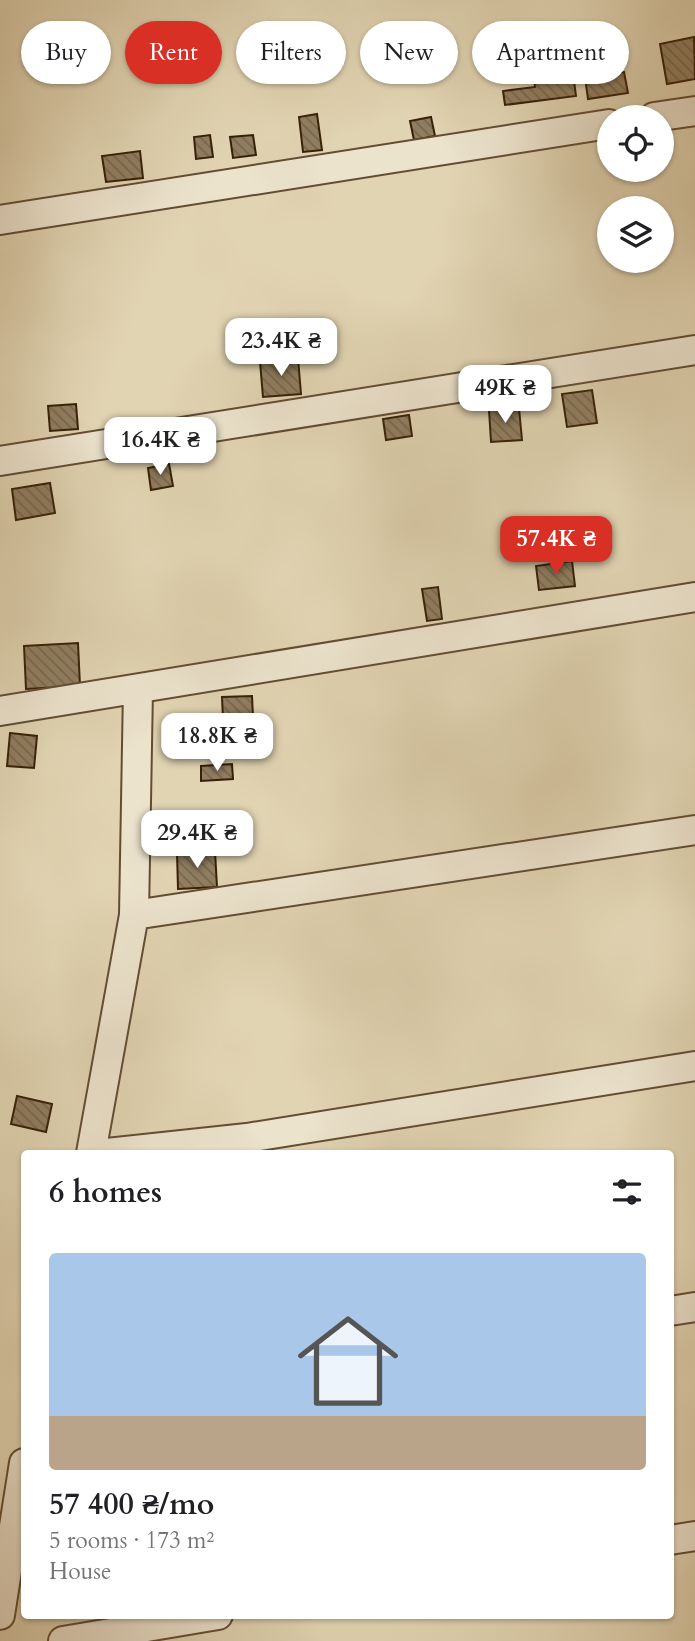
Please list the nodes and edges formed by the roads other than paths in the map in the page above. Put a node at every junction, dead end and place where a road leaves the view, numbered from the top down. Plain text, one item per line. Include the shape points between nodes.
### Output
1 (695, 111) edge
2 (674, 114) edge
3 (597, 126) edge
4 (0, 220) edge
5 (695, 350) edge
6 (0, 461) edge
7 (695, 597) edge
8 (138, 688) junction
9 (0, 711) edge
10 (695, 830) edge
11 (134, 915) junction
12 (695, 1066) edge
13 (92, 1150) edge
14 (135, 1150) edge
15 (695, 1307) edge
16 (674, 1310) edge
17 (21, 1483) edge
18 (695, 1536) edge
19 (674, 1539) edge
20 (0, 1615) edge
21 (194, 1619) edge
22 (63, 1641) edge

1 - 2 street
3 - 4 street
5 - 6 street
7 - 8 street
8 - 9 street
8 - 11 street
10 - 11 street
11 - 13 street
12 - 14 street via 247,1138
15 - 16 street
17 - 20 street
18 - 19 street
21 - 22 street

